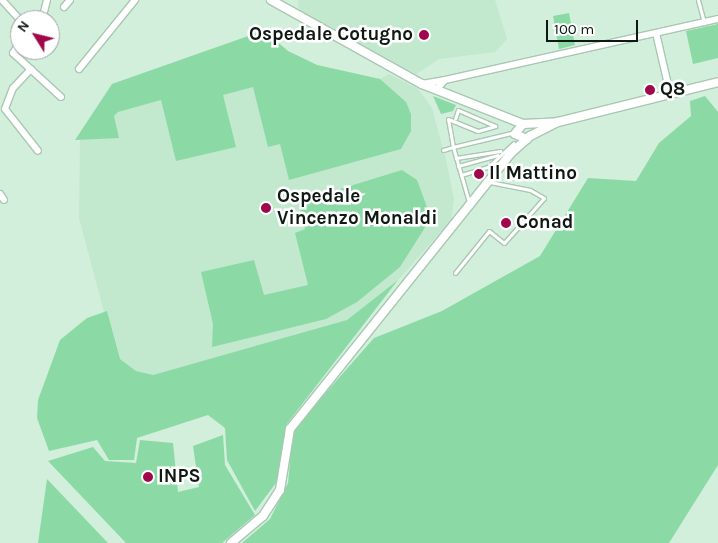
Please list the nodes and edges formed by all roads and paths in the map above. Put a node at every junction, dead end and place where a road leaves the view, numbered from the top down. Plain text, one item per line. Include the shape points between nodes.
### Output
1 (2, 0) edge
2 (70, 0) edge
3 (135, 0) edge
4 (272, 0) edge
5 (698, 0) edge
6 (281, 3) edge
7 (64, 7) dead end
8 (11, 10) edge
9 (718, 19) edge
10 (704, 23) junction
11 (656, 32) junction
12 (21, 60) edge
13 (79, 68) dead end
14 (31, 69) junction
15 (445, 80) junction
16 (718, 82) edge
17 (422, 84) junction
18 (436, 90) junction
19 (670, 93) junction
20 (60, 97) dead end
21 (496, 115) junction
22 (455, 119) junction
23 (558, 122) junction
24 (524, 124) junction
25 (515, 137) junction
26 (529, 138) junction
27 (453, 147) junction
28 (38, 150) dead end
29 (443, 150) dead end
30 (499, 153) junction
31 (510, 154) junction
32 (456, 158) junction
33 (458, 166) junction
34 (461, 175) junction
35 (488, 181) junction
36 (469, 203) junction
37 (454, 273) dead end
38 (231, 543) edge

1 - 8 street
2 - 7 street
3 - 13 street
4 - 6 street
5 - 10 lane
6 - 17 street
9 - 10 street
10 - 11 street
11 - 15 street
11 - 19 street
12 - 14 street
14 - 20 street
14 - 28 street via 14,88 4,109
15 - 17 street
15 - 18 street
16 - 19 street
17 - 18 street
18 - 21 street
19 - 23 street
21 - 24 street
21 - 25 street
22 - 22 lane via 478,131 495,126 458,110
22 - 27 lane via 448,119
23 - 24 street
23 - 26 street
24 - 25 street
24 - 26 street
25 - 26 street
25 - 27 lane
25 - 30 lane
25 - 31 street
26 - 31 street
27 - 29 lane
27 - 32 lane
30 - 32 lane
30 - 33 lane
30 - 34 lane via 488,167
31 - 35 street
32 - 33 lane
33 - 34 lane
34 - 36 lane
35 - 36 street
35 - 37 lane via 530,190 544,198 504,243 489,231
36 - 38 street via 290,429 280,490 263,516

